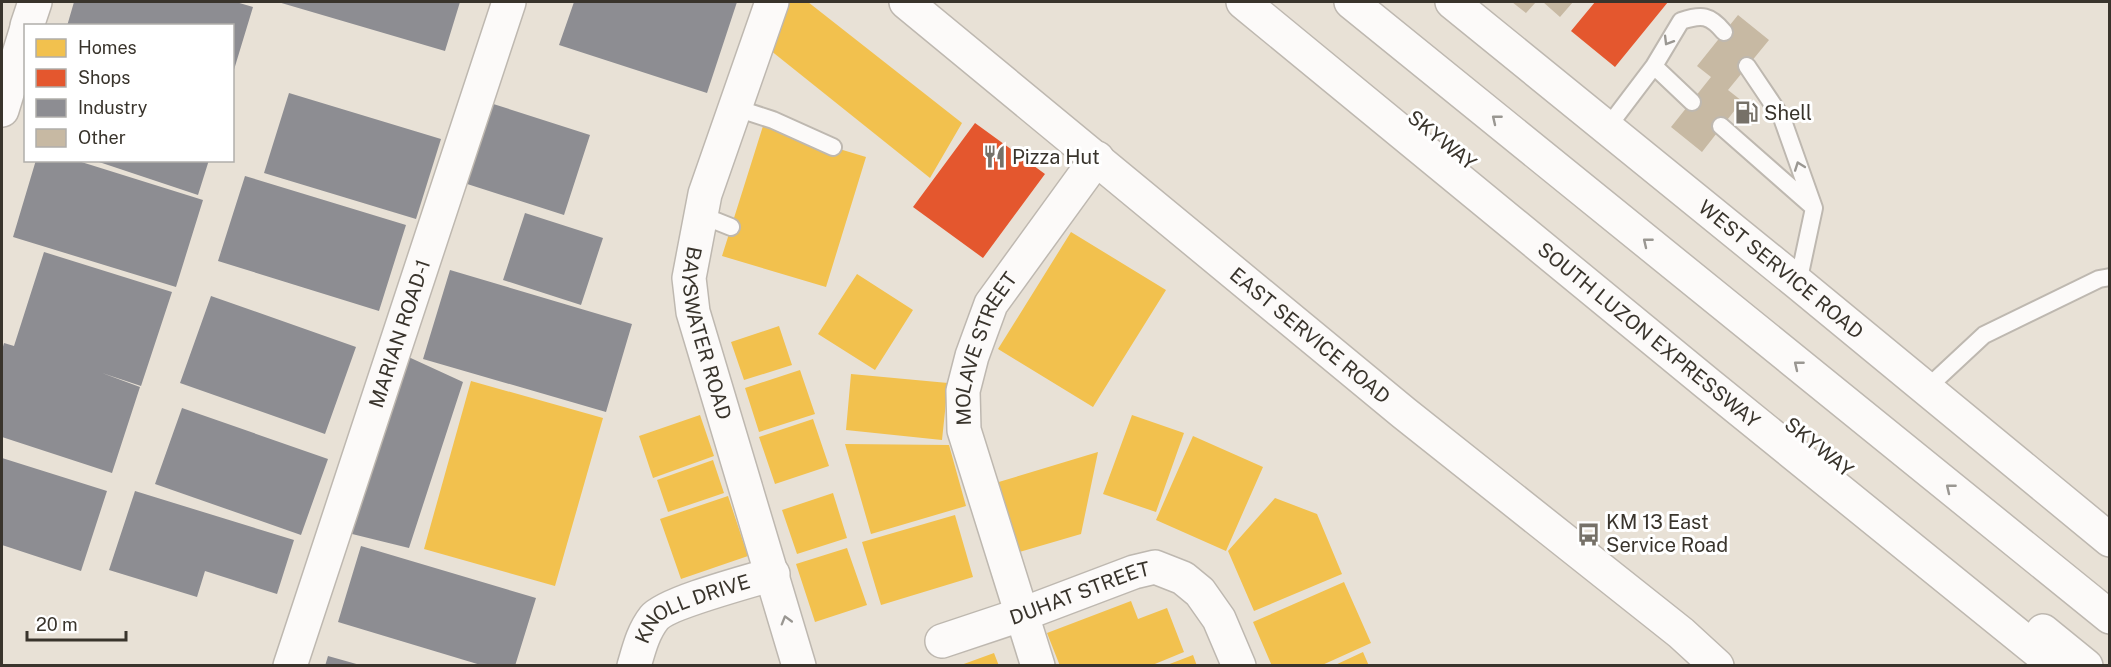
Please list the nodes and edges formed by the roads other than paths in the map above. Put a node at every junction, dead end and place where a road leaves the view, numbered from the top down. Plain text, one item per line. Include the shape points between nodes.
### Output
1 (34, 2) edge
2 (509, 2) edge
3 (772, 2) edge
4 (906, 2) edge
5 (1243, 2) edge
6 (1273, 2) edge
7 (1351, 2) edge
8 (1385, 2) edge
9 (1452, 2) edge
10 (28, 24) edge
11 (1724, 32) dead end
12 (24, 38) edge
13 (1654, 66) junction
14 (1747, 66) dead end
15 (1692, 102) dead end
16 (736, 108) junction
17 (2, 110) edge
18 (1721, 126) dead end
19 (1607, 128) junction
20 (834, 147) dead end
21 (1097, 158) junction
22 (1815, 208) junction
23 (701, 215) junction
24 (731, 227) dead end
25 (2109, 277) edge
26 (1798, 283) junction
27 (1926, 389) junction
28 (2109, 540) edge
29 (773, 574) junction
30 (2109, 591) edge
31 (1023, 614) junction
32 (2109, 617) edge
33 (942, 641) dead end
34 (290, 666) edge
35 (634, 666) edge
36 (799, 666) edge
37 (1038, 666) edge
38 (1239, 666) edge
39 (1717, 666) edge
40 (2056, 666) edge
41 (2086, 666) edge

1 - 10 main road
2 - 34 main road, MARIAN ROAD-1
3 - 16 main road, BAYSWATER ROAD
4 - 21 main road, EAST SERVICE ROAD
5 - 40 main road, SOUTH LUZON EXPRESSWAY
6 - 41 main road, SKYWAY
32 -> 7 main road
8 - 30 main road
9 - 19 main road, WEST SERVICE ROAD
11 -> 13 lane via 1714,20 1695,16 1681,21
12 - 17 main road
13 - 15 lane
13 - 19 lane
22 -> 14 lane via 1782,118
16 - 20 lane
16 - 23 main road, BAYSWATER ROAD
18 - 22 lane
19 - 26 main road, WEST SERVICE ROAD
21 - 31 main road, MOLAVE STREET via 992,304 963,391 963,430
21 - 39 main road, EAST SERVICE ROAD
22 - 26 lane
23 - 24 lane
23 - 29 main road, BAYSWATER ROAD via 689,278 693,312
25 - 27 lane via 1984,335
26 - 27 main road, WEST SERVICE ROAD
27 - 28 main road, WEST SERVICE ROAD
29 - 35 main road, KNOLL DRIVE via 671,607 655,616
36 -> 29 main road, BAYSWATER ROAD
31 - 33 main road, DUHAT STREET
31 - 37 main road, MOLAVE STREET
31 - 38 main road, DUHAT STREET via 1155,567 1183,578 1200,592 1219,619

